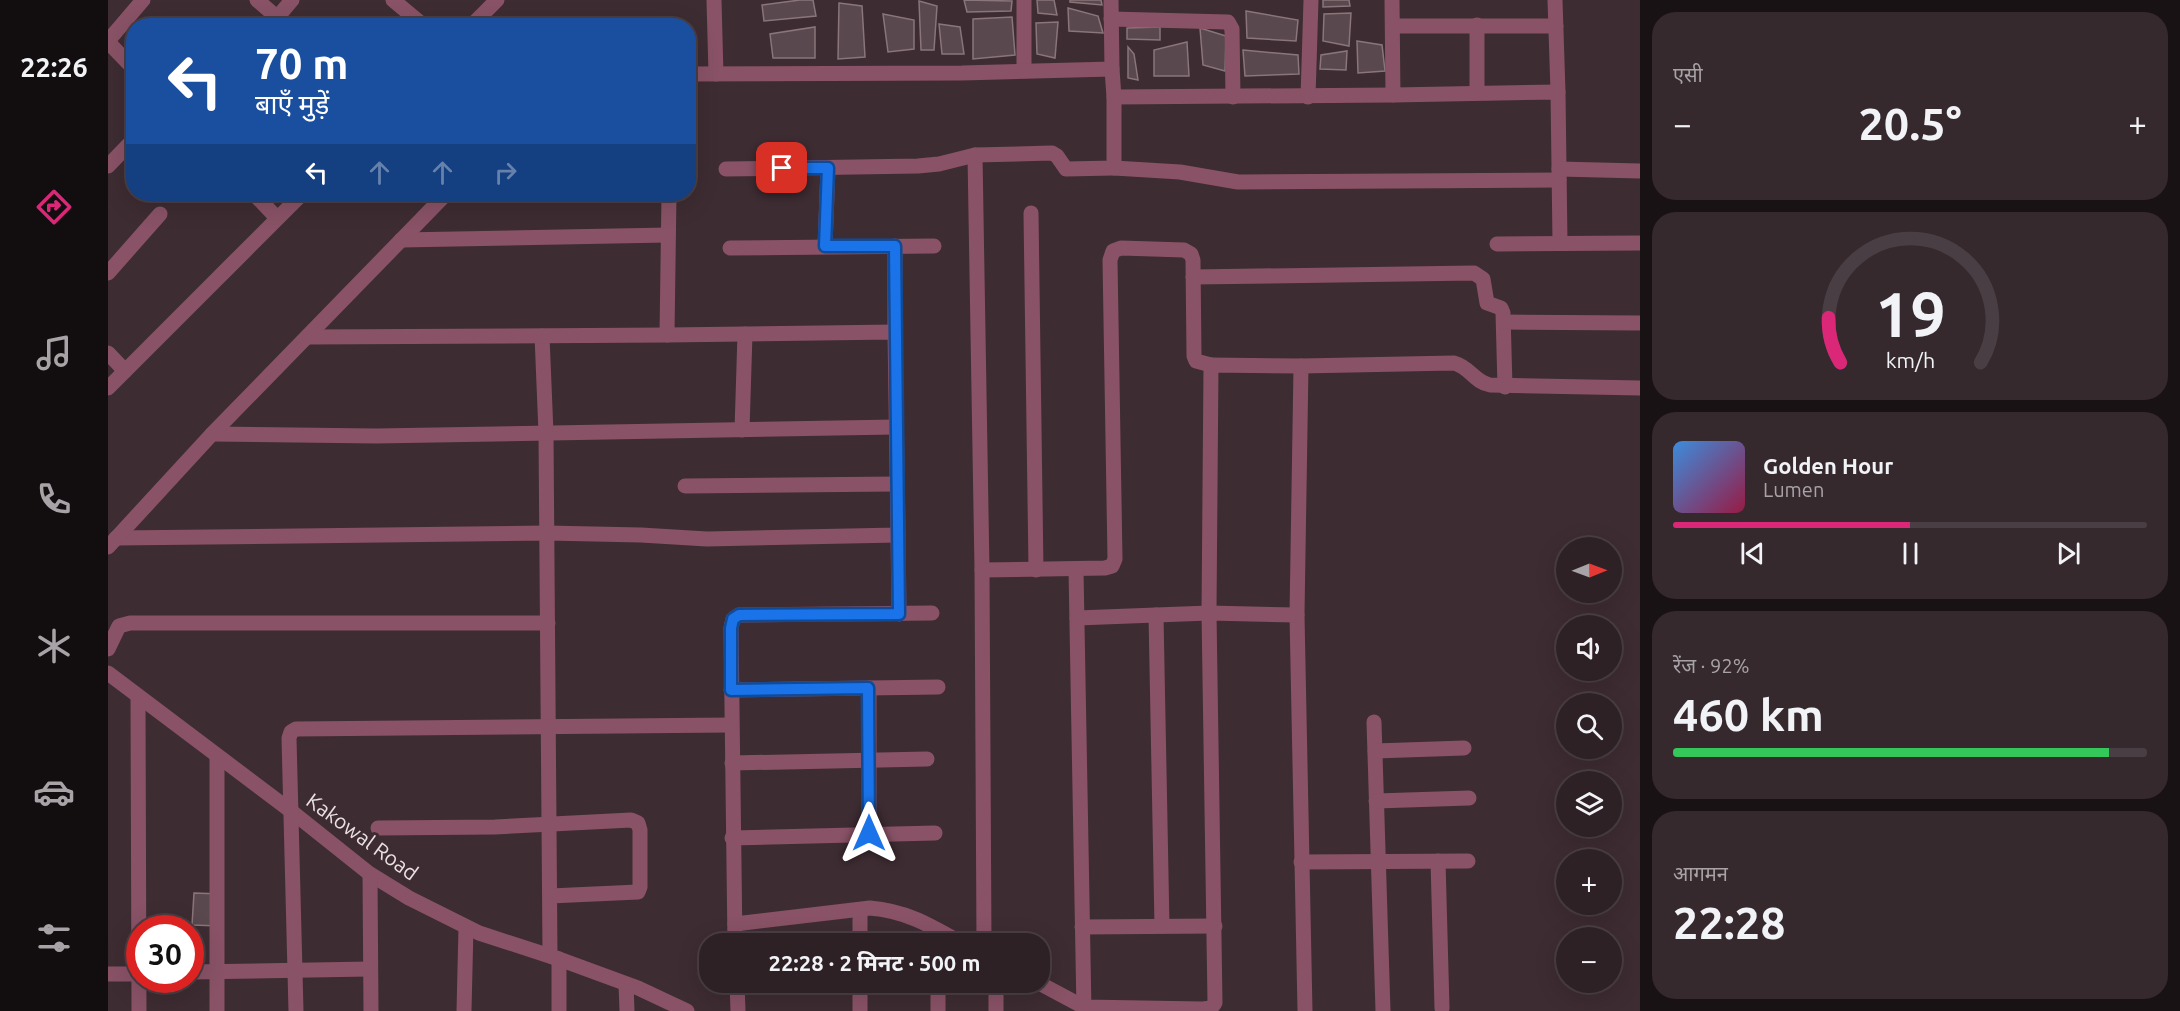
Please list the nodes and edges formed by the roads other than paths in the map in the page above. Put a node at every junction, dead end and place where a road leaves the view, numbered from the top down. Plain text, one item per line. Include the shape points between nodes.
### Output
1 (143, 0) edge
2 (257, 0) edge
3 (292, 0) edge
4 (393, 0) edge
5 (496, 0) edge
6 (714, 0) edge
7 (1024, 0) edge
8 (1111, 0) edge
9 (1311, 0) edge
10 (1392, 0) edge
11 (1555, 0) edge
12 (128, 18) edge
13 (273, 18) edge
14 (281, 18) edge
15 (414, 18) edge
16 (479, 18) edge
17 (1111, 19) junction
18 (126, 20) edge
19 (1477, 25) junction
20 (1393, 26) junction
21 (1556, 26) junction
22 (108, 42) edge
23 (126, 61) edge
24 (1112, 69) junction
25 (1024, 71) junction
26 (696, 74) edge
27 (716, 74) junction
28 (1558, 92) junction
29 (1477, 93) junction
30 (1393, 95) junction
31 (1114, 97) junction
32 (1233, 97) junction
33 (1308, 97) junction
34 (126, 146) edge
35 (975, 155) junction
36 (109, 162) edge
37 (828, 168) junction
38 (1114, 168) junction
39 (726, 169) dead end
40 (1640, 171) edge
41 (1559, 174) junction
42 (261, 201) edge
43 (295, 201) edge
44 (439, 201) edge
45 (669, 201) edge
46 (1031, 213) dead end
47 (160, 214) dead end
48 (277, 218) junction
49 (668, 235) junction
50 (401, 240) junction
51 (1560, 243) junction
52 (1640, 243) edge
53 (1497, 244) dead end
54 (825, 246) junction
55 (895, 246) junction
56 (934, 246) dead end
57 (730, 248) dead end
58 (108, 273) edge
59 (1193, 277) junction
60 (1504, 322) junction
61 (1640, 322) edge
62 (895, 332) junction
63 (745, 334) junction
64 (667, 335) junction
65 (542, 336) junction
66 (309, 337) junction
67 (108, 353) edge
68 (1211, 365) junction
69 (1301, 366) junction
70 (125, 371) junction
71 (1505, 387) junction
72 (108, 388) edge
73 (1640, 388) edge
74 (896, 428) junction
75 (742, 430) junction
76 (546, 433) junction
77 (212, 434) junction
78 (897, 484) junction
79 (685, 486) dead end
80 (547, 533) junction
81 (898, 535) junction
82 (112, 542) edge
83 (1076, 569) junction
84 (982, 570) junction
85 (1036, 570) junction
86 (932, 613) dead end
87 (1209, 613) junction
88 (899, 614) junction
89 (1156, 615) junction
90 (1297, 615) junction
91 (1077, 618) junction
92 (548, 623) junction
93 (108, 649) edge
94 (108, 673) edge
95 (938, 687) dead end
96 (868, 688) junction
97 (731, 690) junction
98 (138, 697) junction
99 (1374, 722) dead end
100 (731, 725) junction
101 (547, 726) junction
102 (1464, 748) dead end
103 (1375, 751) junction
104 (217, 756) junction
105 (927, 759) dead end
106 (870, 761) junction
107 (732, 763) junction
108 (1469, 798) dead end
109 (1376, 801) junction
110 (291, 811) junction
111 (549, 824) junction
112 (378, 828) dead end
113 (869, 833) junction
114 (934, 833) dead end
115 (732, 838) junction
116 (1378, 861) junction
117 (1438, 861) junction
118 (1468, 861) dead end
119 (1301, 862) junction
120 (370, 874) junction
121 (549, 896) junction
122 (860, 910) junction
123 (139, 915) edge
124 (735, 924) junction
125 (1162, 926) junction
126 (1215, 926) junction
127 (466, 927) junction
128 (1082, 927) junction
129 (735, 933) edge
130 (860, 933) edge
131 (932, 933) edge
132 (984, 933) edge
133 (554, 957) junction
134 (295, 969) junction
135 (370, 969) junction
136 (217, 970) junction
137 (204, 971) edge
138 (108, 974) edge
139 (126, 974) edge
140 (626, 984) junction
141 (1050, 989) edge
142 (139, 993) edge
143 (737, 993) edge
144 (860, 993) edge
145 (938, 993) edge
146 (996, 993) edge
147 (1442, 1008) dead end
148 (1084, 1009) edge
149 (139, 1011) edge
150 (217, 1011) edge
151 (296, 1011) edge
152 (371, 1011) edge
153 (464, 1011) edge
154 (559, 1011) edge
155 (627, 1011) edge
156 (687, 1011) edge
157 (738, 1011) edge
158 (860, 1011) edge
159 (938, 1011) edge
160 (996, 1011) edge
161 (1305, 1011) edge
162 (1383, 1011) edge

1 - 12 street
2 - 13 street
3 - 14 street
4 - 15 street
5 - 16 street
6 - 27 street
7 - 25 street
8 - 17 street
9 - 33 street
10 - 20 street
11 - 21 street
17 - 24 street
17 - 32 street via 1228,22 1232,29
18 - 22 street
19 - 20 street
19 - 21 street
19 - 29 street
20 - 30 street
21 - 28 street
22 - 23 street
24 - 25 street
24 - 31 street
25 - 27 street
26 - 27 street
28 - 29 street
28 - 41 street
29 - 30 street
30 - 33 street
31 - 32 street
31 - 38 street
32 - 33 street
34 - 36 street
35 - 37 street via 918,166
35 - 38 street via 1052,153 1066,168
35 - 84 street
37 - 39 street
37 - 54 street
38 - 41 street via 1180,172 1238,182
40 - 41 street
41 - 51 street
42 - 48 street
43 - 48 street
44 - 50 street
45 - 49 street
46 - 85 street
47 - 58 street
48 - 70 street
49 - 50 street
49 - 64 street
50 - 66 street
51 - 52 street
51 - 53 street
54 - 55 street
54 - 57 street
55 - 56 street
55 - 62 street
59 - 60 street via 1474,273 1483,279 1487,303 1501,308
59 - 68 street via 1194,356 1196,362
59 - 83 street via 1191,254 1184,250 1113,251 1110,260 1115,559 1112,566 1105,568
60 - 61 street
60 - 71 street
62 - 63 street
62 - 74 street
63 - 64 street
63 - 75 street
64 - 65 street
65 - 66 street
65 - 76 street
66 - 77 street
67 - 70 street
68 - 69 street
68 - 87 street
69 - 71 street via 1454,363 1464,366 1484,384
69 - 90 street
70 - 72 street
71 - 73 street
74 - 75 street
74 - 78 street
75 - 76 street
76 - 77 street
76 - 80 street
77 - 82 street
78 - 79 street
78 - 81 street
80 - 81 street via 707,539
80 - 82 street
80 - 92 street
81 - 88 street
83 - 85 street
83 - 91 street
84 - 85 street
84 - 132 street
86 - 88 street
87 - 89 street
87 - 90 street
87 - 126 street
88 - 97 street via 739,615 733,619 731,628
89 - 91 street
89 - 125 street
90 - 119 street
91 - 128 street
92 - 93 street via 129,623 119,626
92 - 101 street
94 - 98 street, Kakowal Road
95 - 96 street
96 - 97 street
96 - 106 street
97 - 100 street
98 - 104 street, Kakowal Road
98 - 123 street
99 - 103 street
100 - 101 street
100 - 107 street
101 - 110 street via 296,729 289,738
101 - 111 street
102 - 103 street
103 - 109 street
104 - 110 street, Kakowal Road
104 - 136 street
105 - 106 street
106 - 107 street
106 - 113 street
107 - 115 street
108 - 109 street
109 - 116 street
110 - 120 street, Kakowal Road
110 - 134 street
111 - 112 street
111 - 121 street
111 - 121 street via 631,820 638,823 640,830 638,892
113 - 114 street
113 - 115 street
115 - 124 street
116 - 117 street
116 - 119 street
116 - 162 street
117 - 118 street
117 - 147 street
119 - 161 street
120 - 127 street, Kakowal Road
120 - 135 street
121 - 133 street
122 - 124 street
122 - 130 street
122 - 131 street via 891,910 910,915
124 - 129 street
125 - 126 street
125 - 128 street
126 - 148 street via 1216,995 1211,1008
127 - 133 street, Kakowal Road
127 - 153 street
128 - 148 street
133 - 140 street, Kakowal Road
133 - 154 street
134 - 135 street
134 - 136 street
134 - 151 street
135 - 152 street
136 - 137 street
136 - 150 street
138 - 139 street
140 - 155 street
140 - 156 street, Kakowal Road
141 - 148 street
142 - 149 street
143 - 157 street
144 - 158 street
145 - 159 street
146 - 160 street

